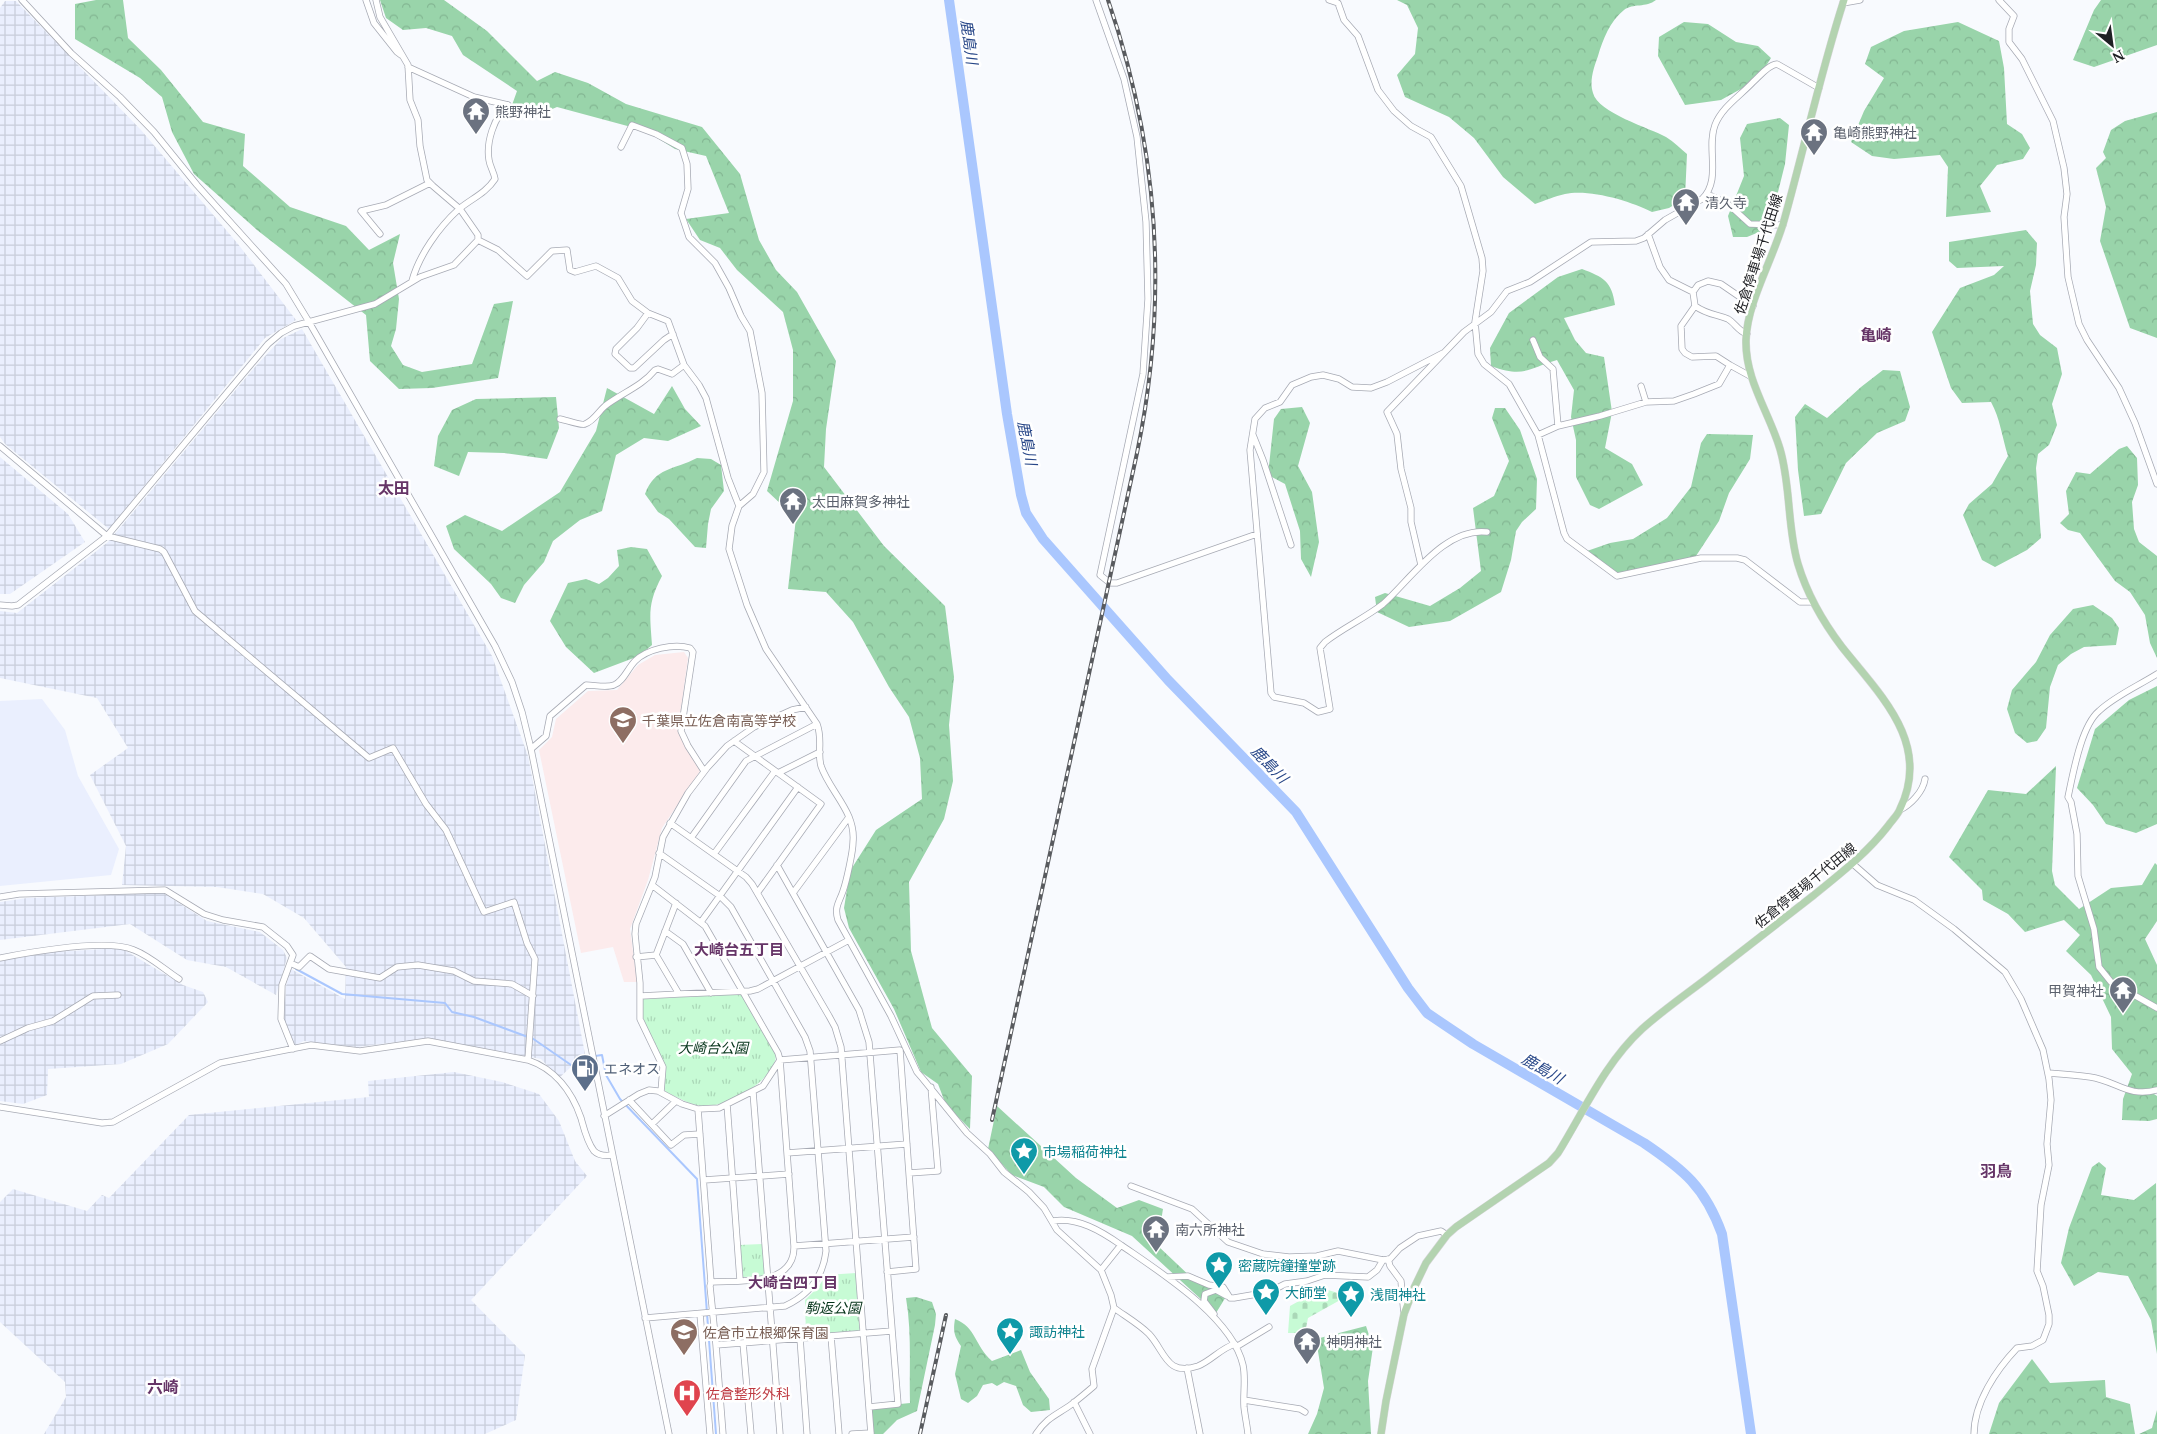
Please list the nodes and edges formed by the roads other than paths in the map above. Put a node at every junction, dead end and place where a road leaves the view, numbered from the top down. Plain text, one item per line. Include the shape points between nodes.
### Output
1 (22, 0) edge
2 (366, 0) edge
3 (376, 0) edge
4 (1096, 0) edge
5 (1328, 0) edge
6 (1860, 0) edge
7 (1999, 0) edge
8 (1843, 1) edge
9 (403, 56) junction
10 (408, 67) junction
11 (1819, 88) junction
12 (621, 147) dead end
13 (430, 182) junction
14 (1707, 194) junction
15 (460, 208) junction
16 (1783, 225) junction
17 (380, 234) dead end
18 (1648, 234) junction
19 (478, 240) junction
20 (412, 281) junction
21 (1693, 292) junction
22 (1695, 306) junction
23 (1753, 306) junction
24 (648, 313) junction
25 (310, 322) junction
26 (1475, 322) junction
27 (673, 334) junction
28 (1746, 334) junction
29 (1533, 340) dead end
30 (1443, 353) junction
31 (684, 366) junction
32 (1730, 366) junction
33 (1750, 376) junction
34 (1641, 386) dead end
35 (1646, 402) junction
36 (560, 419) dead end
37 (1558, 426) junction
38 (1538, 434) junction
39 (1253, 435) junction
40 (0, 446) edge
41 (2157, 484) edge
42 (739, 506) junction
43 (1487, 532) dead end
44 (1258, 534) junction
45 (108, 536) junction
46 (1291, 545) dead end
47 (1421, 565) junction
48 (1812, 602) junction
49 (0, 605) edge
50 (2157, 674) edge
51 (806, 708) junction
52 (817, 724) junction
53 (734, 741) junction
54 (531, 750) junction
55 (820, 752) junction
56 (755, 756) junction
57 (704, 771) junction
58 (776, 772) junction
59 (1925, 779) dead end
60 (798, 787) junction
61 (1900, 810) junction
62 (849, 817) junction
63 (670, 823) junction
64 (691, 838) junction
65 (659, 853) junction
66 (714, 854) junction
67 (1853, 864) junction
68 (777, 866) junction
69 (738, 871) junction
70 (652, 885) junction
71 (758, 892) junction
72 (793, 893) junction
73 (720, 896) junction
74 (0, 898) edge
75 (676, 903) junction
76 (701, 922) junction
77 (665, 931) junction
78 (849, 940) junction
79 (826, 952) junction
80 (656, 955) junction
81 (636, 957) junction
82 (0, 958) edge
83 (290, 963) junction
84 (801, 966) junction
85 (179, 979) dead end
86 (774, 982) junction
87 (743, 992) junction
88 (711, 993) junction
89 (679, 994) junction
90 (118, 995) dead end
91 (532, 996) junction
92 (640, 996) junction
93 (2157, 1008) edge
94 (0, 1041) edge
95 (293, 1049) junction
96 (870, 1053) junction
97 (842, 1055) junction
98 (811, 1058) junction
99 (528, 1060) junction
100 (780, 1060) junction
101 (2048, 1073) junction
102 (931, 1087) junction
103 (2157, 1090) edge
104 (660, 1092) junction
105 (753, 1092) junction
106 (629, 1100) junction
107 (676, 1101) junction
108 (727, 1104) junction
109 (0, 1107) edge
110 (698, 1109) junction
111 (604, 1116) junction
112 (652, 1124) junction
113 (700, 1134) junction
114 (907, 1144) junction
115 (878, 1146) junction
116 (849, 1148) junction
117 (818, 1151) junction
118 (787, 1154) junction
119 (612, 1156) junction
120 (909, 1173) junction
121 (789, 1174) junction
122 (760, 1176) junction
123 (732, 1178) junction
124 (704, 1180) junction
125 (1131, 1186) dead end
126 (1053, 1221) junction
127 (1447, 1235) junction
128 (914, 1237) junction
129 (885, 1239) junction
130 (856, 1241) junction
131 (825, 1244) junction
132 (1121, 1245) junction
133 (794, 1246) junction
134 (1386, 1260) junction
135 (1101, 1270) junction
136 (887, 1272) junction
137 (1167, 1277) junction
138 (768, 1278) junction
139 (740, 1280) junction
140 (712, 1282) junction
141 (1229, 1297) junction
142 (770, 1308) junction
143 (1114, 1308) junction
144 (712, 1313) junction
145 (700, 1314) junction
146 (1404, 1314) junction
147 (645, 1318) junction
148 (1221, 1325) junction
149 (1269, 1327) dead end
150 (892, 1331) junction
151 (863, 1333) junction
152 (831, 1336) junction
153 (800, 1338) junction
154 (772, 1341) junction
155 (743, 1343) junction
156 (716, 1345) junction
157 (1235, 1345) junction
158 (1186, 1368) junction
159 (1244, 1400) junction
160 (1074, 1402) junction
161 (869, 1406) junction
162 (1305, 1412) dead end
163 (669, 1433) edge
164 (871, 1433) edge
165 (710, 1434) edge
166 (723, 1434) edge
167 (751, 1434) edge
168 (780, 1434) edge
169 (807, 1434) edge
170 (839, 1434) edge
171 (852, 1434) edge
172 (1036, 1434) edge
173 (1090, 1434) edge
174 (1200, 1434) edge
175 (1248, 1434) edge
176 (1381, 1434) edge
177 (1974, 1434) edge

1 - 25 street via 71,53 154,132 286,284
2 - 9 street via 374,23 396,52
3 - 9 street via 380,17
4 - 44 street via 1124,79 1137,137 1146,222 1148,299 1142,374 1100,576 1110,583 1117,583
5 - 26 street via 1340,6 1344,20 1358,36 1378,90 1394,111 1431,137 1461,186 1482,258 1483,272
6 - 8 street
7 - 41 street via 2014,16 2009,42 2042,96 2059,144 2067,194 2064,216 2068,277 2079,324 2119,388
8 - 11 main road, 佐倉停車場千代田線
9 - 10 street
10 - 13 street via 410,100 418,120 425,173
10 - 15 street via 474,97 508,105 498,116 488,148 495,179 485,191
11 - 14 street via 1774,64 1726,107 1711,138 1713,177
11 - 16 main road, 佐倉停車場千代田線
12 - 42 street via 632,125 682,148 687,164 688,189 681,213 689,237 715,263 750,330 762,393 765,460 760,482 753,494
13 - 15 street
13 - 17 street via 386,205 361,211
14 - 16 street via 1728,204 1750,224
14 - 18 street
15 - 19 street via 478,234
15 - 20 street via 444,225 416,267
16 - 23 main road, 佐倉停車場千代田線
18 - 21 street via 1660,267 1669,280
18 - 26 street via 1636,241 1591,242 1530,282 1507,291 1491,312
19 - 20 street via 454,265
19 - 24 street via 498,250 526,276 552,251 567,250 570,270 575,272 596,266 618,278 632,301
20 - 25 street via 375,304
21 - 22 street
21 - 23 street via 1698,285 1708,281 1721,284
22 - 28 street via 1707,314 1730,320
22 - 32 street via 1681,326 1682,348 1692,356 1716,356
23 - 28 main road, 佐倉停車場千代田線
24 - 27 street via 668,321
24 - 27 street via 616,349 615,354 630,368
25 - 45 street via 294,326 268,344
25 - 54 street via 495,646 512,682
26 - 30 street
26 - 38 street via 1478,354 1484,364 1509,384
27 - 31 street
28 - 33 main road, 佐倉停車場千代田線
29 - 37 street via 1540,357 1553,369
30 - 39 street via 1371,388 1352,387 1339,378 1323,375 1310,377 1292,386 1280,402 1265,408 1255,419
30 - 47 street via 1387,412 1397,434
31 - 36 street via 672,374 655,370 645,382 604,407 584,425
31 - 42 street via 706,398
32 - 33 street
32 - 35 street via 1719,384 1713,387 1677,400
33 - 48 main road, 佐倉停車場千代田線 via 1781,452 1793,546
34 - 35 street
35 - 37 street
37 - 38 street
38 - 48 street via 1564,533 1617,576 1701,558 1737,558 1745,560 1800,602
39 - 44 street via 1250,450
39 - 46 street
40 - 45 street
42 - 51 street via 729,549 766,649
43 - 47 street via 1475,531 1458,539 1435,551
44 - 47 street via 1271,693 1274,697 1304,704 1318,712 1330,709 1320,648 1343,628 1382,604
45 - 49 street via 18,605
45 - 91 street via 164,552 195,610 370,758 393,748 426,804 446,830 484,912 514,902 535,958
48 - 61 main road, 佐倉停車場千代田線 via 1901,726 1910,764
50 - 93 street via 2099,711 2090,721 2068,797 2077,834 2078,876 2094,929 2099,967 2110,982
51 - 52 street
51 - 53 street via 792,710 754,726
52 - 55 street
52 - 56 street
53 - 56 street
53 - 57 street
54 - 57 street via 546,736 550,716 586,685 613,685 635,661 652,650 684,646 693,652 681,731
54 - 111 street
55 - 58 street
55 - 62 street via 822,768
56 - 58 street
56 - 64 street via 746,761
57 - 63 street
58 - 60 street
58 - 66 street
59 - 61 street via 1924,787 1908,806
60 - 68 street via 821,804
60 - 69 street
61 - 67 main road, 佐倉停車場千代田線 via 1879,838
62 - 72 street
62 - 78 street via 854,843 836,913
63 - 64 street
63 - 65 street
64 - 66 street
65 - 70 street
65 - 73 street
66 - 69 street
67 - 101 street via 1877,885 1914,900 2004,972 2028,1015 2043,1050
67 - 127 main road, 佐倉停車場千代田線 via 1643,1029 1620,1052 1548,1163
68 - 71 street
68 - 72 street
69 - 71 street
69 - 73 street
70 - 75 street
70 - 81 street via 636,924
71 - 84 street
72 - 79 street
73 - 76 street
73 - 86 street via 736,914
74 - 83 street via 19,894 164,890 204,914 263,927 287,946 293,955
75 - 76 street
75 - 77 street
76 - 87 street
77 - 80 street
77 - 88 street via 683,944
78 - 79 street
78 - 102 street via 907,1047 917,1072
79 - 84 street
79 - 96 street via 859,1010
80 - 81 street
80 - 89 street
81 - 92 street
82 - 85 street via 51,949 122,946 135,950
83 - 91 street via 299,967 310,956 329,969 380,978 397,966 434,967 454,971 474,981 512,984
83 - 95 street via 282,985 281,1019
84 - 86 street
84 - 97 street via 835,1027
86 - 87 street
86 - 98 street via 809,1045
87 - 88 street
87 - 100 street
88 - 89 street
89 - 92 street
90 - 94 street via 93,996 53,1021
91 - 99 street
92 - 104 street via 640,1019 663,1068
95 - 99 street via 316,1044 360,1051 428,1041
95 - 109 street via 220,1063 114,1122 102,1123
96 - 97 street
96 - 114 street via 900,1050
96 - 115 street
97 - 98 street
97 - 116 street
98 - 100 street
98 - 117 street
99 - 119 street via 548,1070 569,1092 594,1150
100 - 105 street via 768,1081
100 - 118 street
101 - 103 street via 2092,1077 2132,1093
101 - 177 street via 2051,1100 2047,1144 2049,1165 2041,1205 2037,1271 2048,1304 2049,1324 2043,1340 2017,1348 2003,1366 1986,1391
102 - 120 street via 938,1171
102 - 126 street via 967,1133 1004,1172 1029,1192
104 - 106 street via 649,1090
104 - 107 street
105 - 108 street
105 - 122 street
106 - 111 street
106 - 112 street
107 - 110 street
107 - 112 street
108 - 110 street
108 - 123 street
110 - 113 street
111 - 119 street
112 - 113 street via 671,1145 684,1135
113 - 124 street
114 - 115 street
114 - 120 street
115 - 116 street
115 - 129 street
116 - 117 street
116 - 130 street
117 - 118 street
117 - 131 street
118 - 121 street
119 - 147 street
120 - 128 street
121 - 122 street
121 - 133 street
122 - 123 street
122 - 138 street
123 - 124 street
123 - 139 street
124 - 140 street
125 - 134 street via 1192,1209 1228,1242 1253,1252 1290,1257 1338,1251
126 - 132 street via 1079,1222
126 - 135 street via 1057,1230
127 - 134 street via 1441,1231 1418,1236
127 - 146 main road, 佐倉停車場千代田線 via 1426,1263
128 - 129 street
128 - 136 street via 916,1270
129 - 130 street
129 - 136 street
130 - 131 street
130 - 151 street
131 - 133 street
131 - 142 street via 823,1267 812,1287 796,1301
132 - 135 street
132 - 137 street
133 - 138 street via 789,1267 780,1275
134 - 141 street via 1368,1277 1325,1275 1284,1284 1250,1297
134 - 146 street via 1401,1282
135 - 143 street
136 - 150 street
137 - 141 street via 1188,1276 1223,1287
137 - 148 street
138 - 139 street
138 - 142 street
139 - 140 street
140 - 144 street
141 - 148 street via 1216,1290 1204,1297
142 - 144 street
142 - 154 street
143 - 158 street via 1148,1333 1166,1362
143 - 160 street via 1092,1370 1094,1386
144 - 145 street
144 - 156 street
145 - 147 street
145 - 165 street
146 - 176 main road, 佐倉停車場千代田線
147 - 163 street
148 - 157 street
149 - 157 street
150 - 151 street
150 - 161 street via 898,1404
151 - 152 street
151 - 161 street
152 - 153 street
152 - 170 street
153 - 154 street
153 - 169 street
154 - 155 street
154 - 168 street
155 - 156 street
155 - 167 street
156 - 166 street
157 - 158 street via 1227,1346 1200,1365
157 - 159 street via 1243,1370
158 - 174 street
159 - 162 street
159 - 175 street
160 - 172 street via 1054,1414
160 - 173 street
161 - 164 street
164 - 171 street

